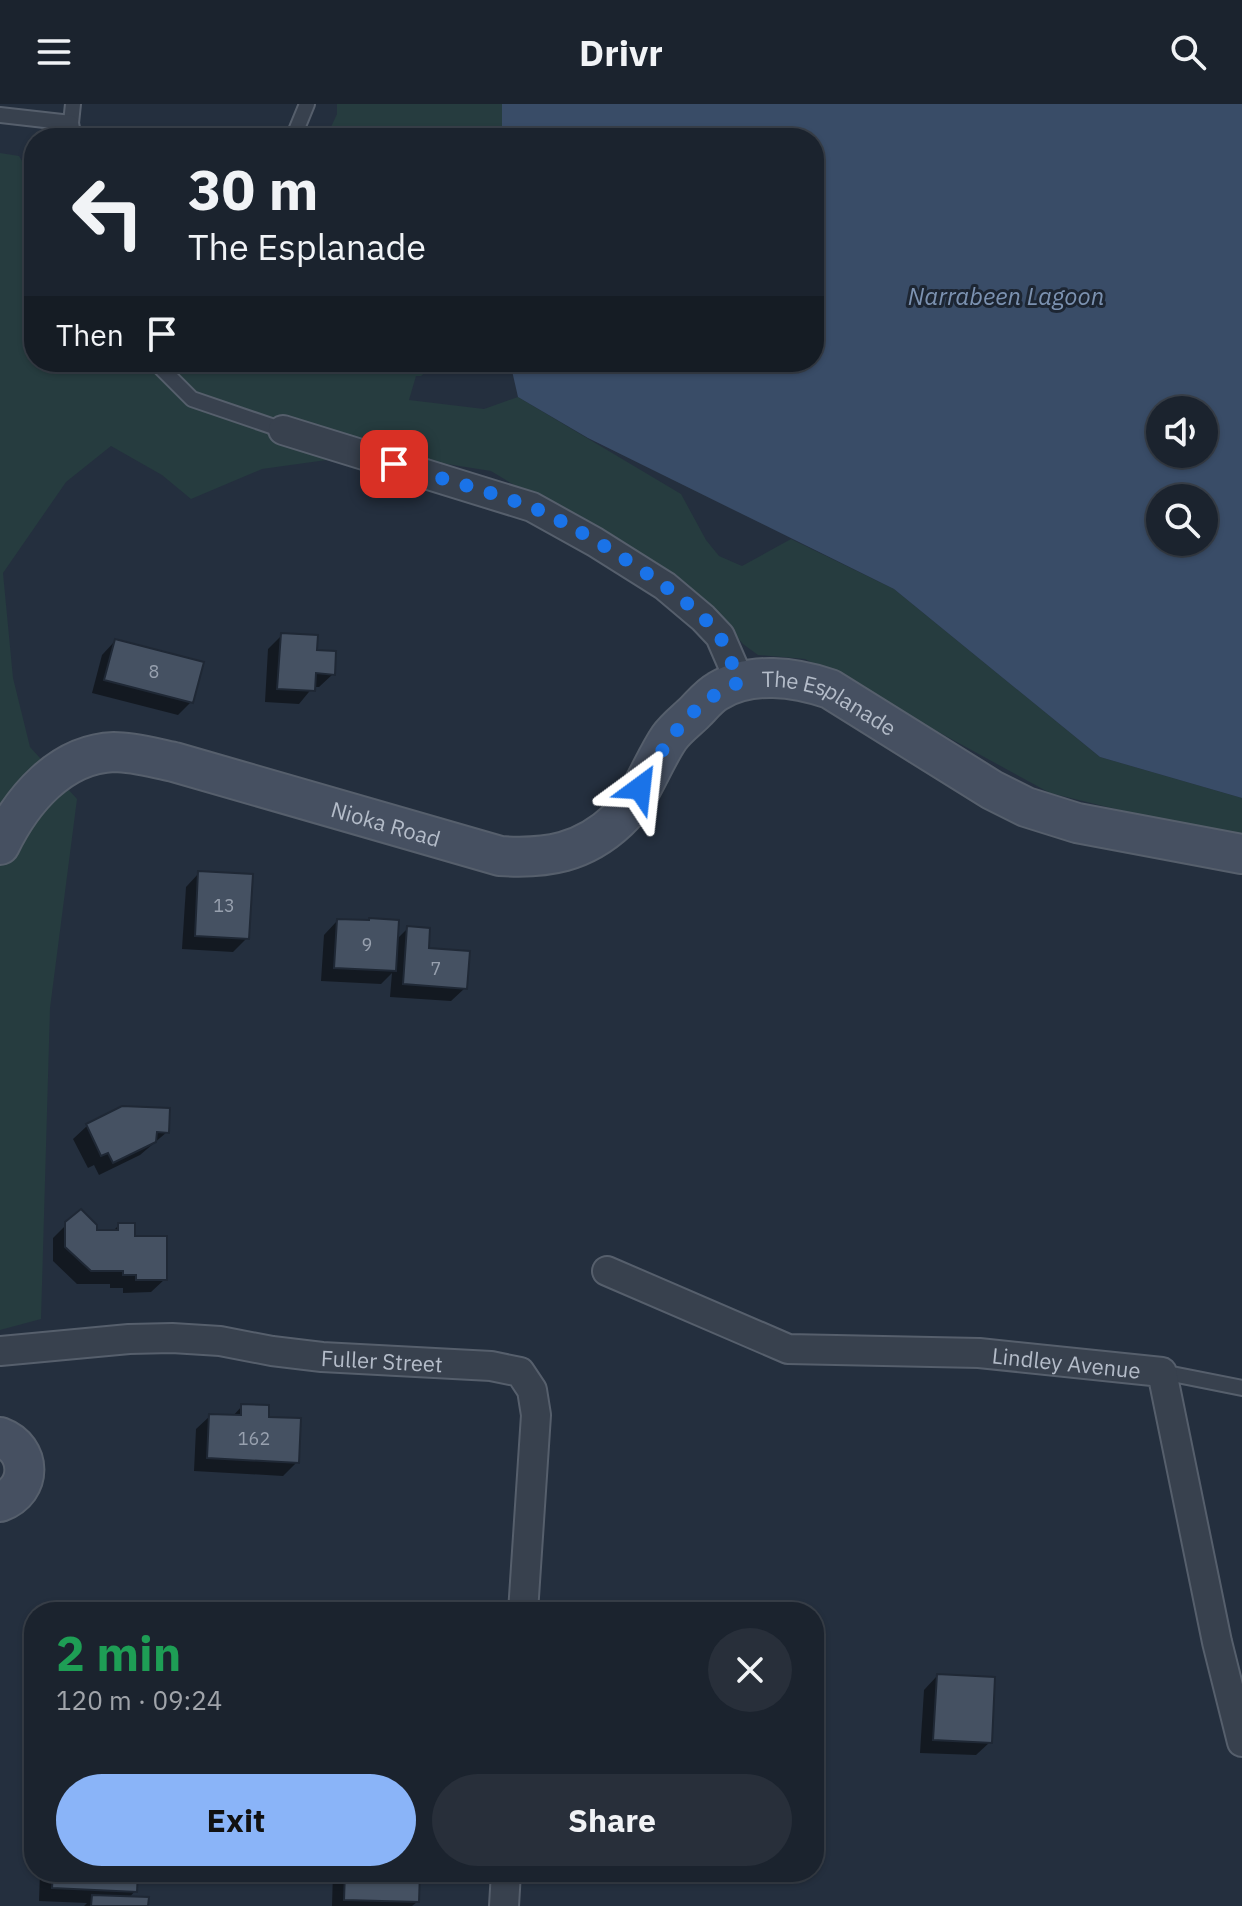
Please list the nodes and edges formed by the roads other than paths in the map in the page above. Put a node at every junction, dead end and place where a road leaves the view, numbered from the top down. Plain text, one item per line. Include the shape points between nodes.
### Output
1 (73, 104) edge
2 (307, 104) edge
3 (0, 115) edge
4 (62, 128) edge
5 (72, 128) edge
6 (297, 128) edge
7 (165, 372) edge
8 (283, 430) joint
9 (740, 682) junction
10 (0, 845) edge
11 (1242, 854) edge
12 (607, 1271) dead end
13 (0, 1351) edge
14 (1162, 1372) junction
15 (1242, 1388) edge
16 (0, 1437) edge
17 (0, 1502) edge
18 (524, 1602) edge
19 (1242, 1742) edge
20 (505, 1882) edge
21 (504, 1906) edge

1 - 5 lane
2 - 6 lane
3 - 4 lane
7 - 8 lane, The Esplanade via 192,399
8 - 9 street, The Esplanade via 532,507 665,586 720,636
9 - 10 street, Nioka Road via 717,692 671,735 621,818 597,838 562,853 500,856 174,762 112,752 57,770 25,803
9 - 11 street, The Esplanade via 801,679 830,689 1026,807 1077,823
12 - 14 street, Lindley Avenue via 788,1349 979,1353
13 - 18 street, Fuller Street via 172,1338 322,1357 520,1372 532,1390 536,1415
14 - 15 lane
14 - 19 street, Lindley Avenue
16 - 17 street via 20,1451 25,1472 17,1492
20 - 21 street

